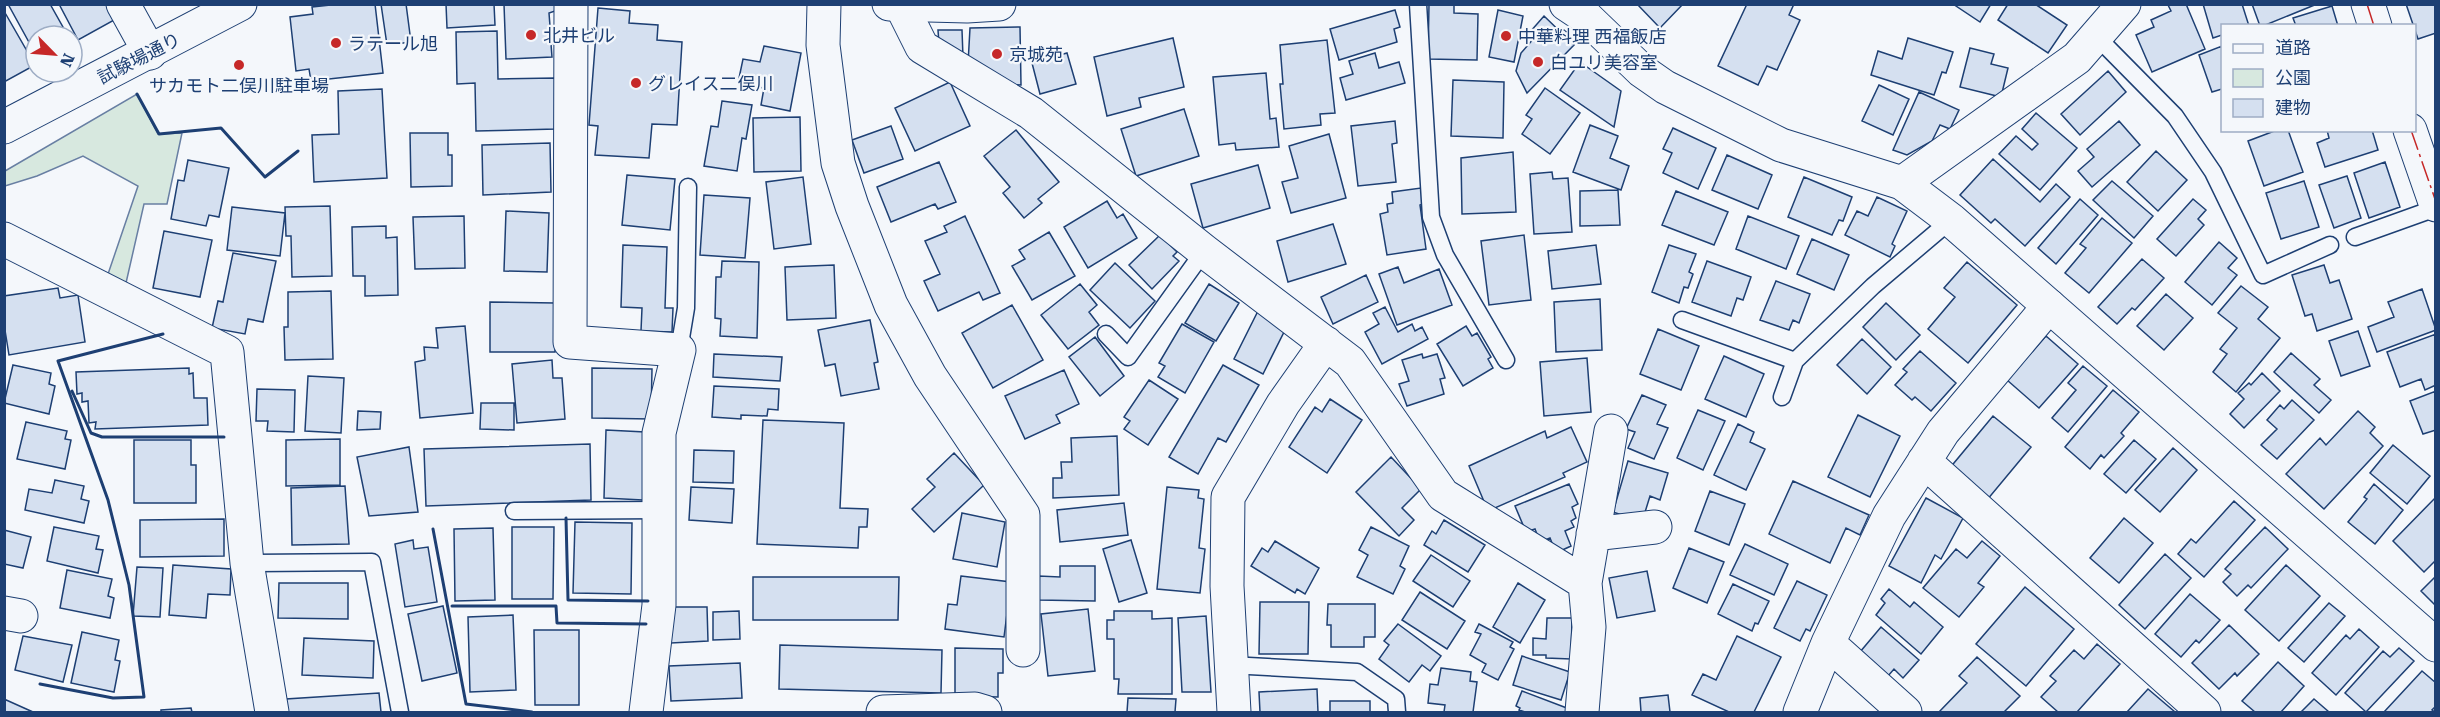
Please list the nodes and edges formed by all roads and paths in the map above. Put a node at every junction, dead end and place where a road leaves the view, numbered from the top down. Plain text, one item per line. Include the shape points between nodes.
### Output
1 (123, 4) edge
2 (240, 4) edge
3 (571, 4) edge
4 (824, 4) edge
5 (889, 4) edge
6 (999, 4) edge
7 (1418, 4) edge
8 (1566, 4) edge
9 (2124, 4) edge
10 (2368, 4) edge
11 (901, 5) edge
12 (2374, 24) edge
13 (2096, 36) junction
14 (150, 53) junction
15 (4, 127) edge
16 (2411, 132) edge
17 (1902, 183) junction
18 (688, 187) dead end
19 (2436, 207) edge
20 (1952, 220) junction
21 (2355, 237) dead end
22 (4, 239) edge
23 (2330, 245) dead end
24 (1204, 251) junction
25 (2049, 306) junction
26 (1682, 320) dead end
27 (1106, 334) dead end
28 (1326, 343) junction
29 (679, 350) junction
30 (1506, 360) dead end
31 (1795, 361) junction
32 (1782, 397) dead end
33 (1611, 431) dead end
34 (1924, 461) junction
35 (659, 510) junction
36 (514, 511) dead end
37 (1655, 527) dead end
38 (1593, 534) junction
39 (247, 563) junction
40 (1585, 583) junction
41 (1828, 643) junction
42 (2436, 645) edge
43 (1023, 650) dead end
44 (1230, 665) junction
45 (272, 712) edge
46 (400, 712) edge
47 (646, 712) edge
48 (883, 712) edge
49 (985, 712) edge
50 (1234, 712) edge
51 (1397, 712) edge
52 (1582, 712) edge
53 (1800, 712) edge
54 (1905, 712) edge
55 (2204, 712) edge

1 - 14 street
2 - 14 street, 試験場通り
3 - 29 street via 570,342
4 - 43 street via 823,45 838,163 852,206 891,305 930,376 1023,515
5 - 11 street
6 - 11 street
7 - 30 lane via 1431,217 1445,255
8 - 17 street via 1665,87 1781,145
9 - 13 street
10 - 12 street
11 - 24 street via 922,47 1031,113
13 - 17 street via 2077,58
13 - 23 lane via 2175,116 2213,172 2263,275
14 - 15 street, 試験場通り
16 - 19 street
17 - 20 street
18 - 29 lane via 686,308
19 - 21 lane
20 - 25 street
20 - 31 lane via 1873,286
22 - 39 street via 226,352
24 - 27 lane via 1128,357
24 - 28 street
25 - 34 street via 1943,432
25 - 42 street
26 - 31 lane
28 - 40 street via 1350,362 1443,495
28 - 44 street via 1283,404 1228,496
29 - 35 street via 659,433
31 - 32 lane
33 - 38 street
34 - 41 street via 1889,516
34 - 55 street
35 - 36 lane
35 - 47 street via 659,605
37 - 38 street
38 - 40 street
39 - 45 street
39 - 46 lane via 372,562
40 - 52 street via 1589,627
41 - 53 street
41 - 54 street
44 - 50 street
44 - 51 lane via 1357,672 1396,699
48 - 49 street

